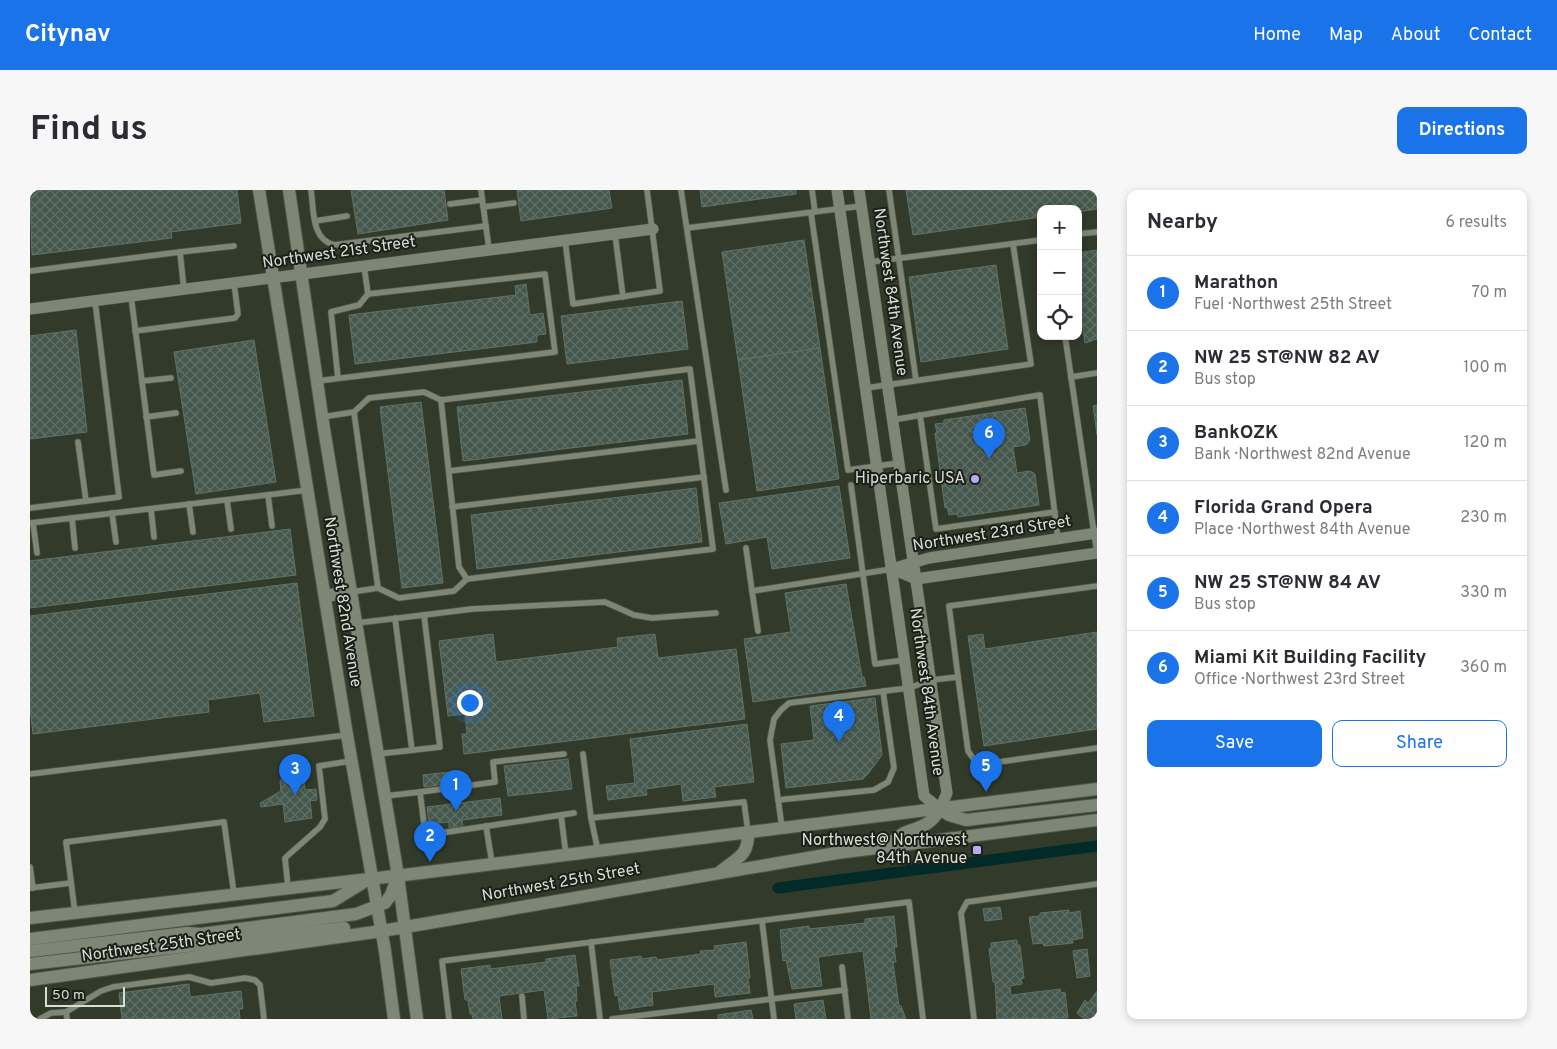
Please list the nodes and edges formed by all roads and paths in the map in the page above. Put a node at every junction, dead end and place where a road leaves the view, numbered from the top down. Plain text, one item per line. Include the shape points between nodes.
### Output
1 (259, 190) edge
2 (289, 190) edge
3 (311, 190) edge
4 (481, 190) edge
5 (647, 190) edge
6 (681, 190) edge
7 (812, 190) edge
8 (837, 190) edge
9 (859, 190) edge
10 (889, 190) edge
11 (482, 200) junction
12 (514, 203) dead end
13 (450, 204) dead end
14 (862, 206) junction
15 (483, 207) junction
16 (840, 209) junction
17 (813, 213) junction
18 (347, 216) dead end
19 (315, 221) junction
20 (486, 226) junction
21 (687, 228) junction
22 (653, 229) junction
23 (1097, 232) edge
24 (615, 234) junction
25 (1082, 234) edge
26 (565, 240) junction
27 (1037, 241) edge
28 (1013, 244) junction
29 (234, 246) dead end
30 (489, 249) junction
31 (180, 252) junction
32 (898, 258) junction
33 (870, 262) junction
34 (364, 266) junction
35 (30, 271) edge
36 (302, 274) junction
37 (273, 278) junction
38 (234, 283) junction
39 (184, 290) junction
40 (368, 294) junction
41 (131, 296) junction
42 (623, 296) junction
43 (95, 301) junction
44 (30, 309) edge
45 (135, 331) junction
46 (1066, 340) edge
47 (1097, 373) edge
48 (1071, 377) junction
49 (171, 378) dead end
50 (338, 378) junction
51 (916, 380) junction
52 (142, 381) junction
53 (316, 381) junction
54 (887, 384) junction
55 (866, 388) junction
56 (441, 400) junction
57 (354, 412) junction
58 (176, 413) dead end
59 (920, 415) junction
60 (146, 417) junction
61 (322, 418) junction
62 (892, 420) junction
63 (699, 441) junction
64 (78, 442) dead end
65 (899, 464) junction
66 (877, 466) junction
67 (182, 471) dead end
68 (449, 472) junction
69 (704, 477) junction
70 (851, 485) dead end
71 (308, 490) junction
72 (726, 490) dead end
73 (268, 495) junction
74 (227, 500) junction
75 (86, 501) junction
76 (189, 504) junction
77 (1094, 506) edge
78 (452, 507) junction
79 (30, 508) edge
80 (151, 509) junction
81 (1055, 512) junction
82 (112, 513) junction
83 (72, 518) junction
84 (32, 523) edge
85 (272, 526) dead end
86 (231, 530) dead end
87 (193, 532) dead end
88 (1095, 534) edge
89 (154, 537) dead end
90 (1058, 539) junction
91 (116, 542) dead end
92 (75, 548) dead end
93 (746, 548) dead end
94 (37, 552) dead end
95 (1097, 553) edge
96 (914, 563) junction
97 (892, 570) junction
98 (863, 575) junction
99 (467, 579) junction
100 (916, 579) junction
101 (1097, 586) edge
102 (378, 588) junction
103 (752, 591) junction
104 (351, 592) junction
105 (325, 596) junction
106 (716, 613) dead end
107 (424, 615) junction
108 (395, 618) junction
109 (356, 623) junction
110 (758, 631) dead end
111 (905, 660) junction
112 (958, 677) junction
113 (930, 680) junction
114 (909, 688) junction
115 (883, 691) junction
116 (347, 735) junction
117 (1097, 748) edge
118 (412, 750) junction
119 (378, 754) junction
120 (564, 754) dead end
121 (582, 754) dead end
122 (351, 761) junction
123 (30, 774) edge
124 (1097, 789) edge
125 (420, 792) junction
126 (385, 796) junction
127 (778, 800) junction
128 (1097, 805) edge
129 (940, 809) junction
130 (574, 813) dead end
131 (561, 815) junction
132 (591, 818) junction
133 (1097, 820) edge
134 (486, 826) junction
135 (782, 828) junction
136 (748, 832) junction
137 (888, 846) junction
138 (598, 851) junction
139 (566, 855) junction
140 (492, 864) junction
141 (30, 867) edge
142 (720, 872) junction
143 (398, 876) junction
144 (371, 878) junction
145 (71, 883) junction
146 (1097, 884) edge
147 (288, 887) junction
148 (31, 888) edge
149 (234, 894) junction
150 (377, 908) junction
151 (75, 912) junction
152 (30, 918) edge
153 (762, 922) junction
154 (405, 927) junction
155 (382, 931) junction
156 (201, 934) junction
157 (30, 939) edge
158 (591, 942) junction
159 (172, 947) junction
160 (30, 951) edge
161 (30, 964) edge
162 (842, 967) dead end
163 (30, 980) edge
164 (845, 990) junction
165 (522, 996) dead end
166 (771, 999) junction
167 (66, 1012) junction
168 (40, 1019) edge
169 (67, 1019) edge
170 (264, 1019) edge
171 (394, 1019) edge
172 (417, 1019) edge
173 (449, 1019) edge
174 (524, 1019) edge
175 (600, 1019) edge
176 (612, 1019) edge
177 (774, 1019) edge
178 (848, 1019) edge
179 (923, 1019) edge
180 (974, 1019) edge

1 - 37 main road, Northwest 82nd Avenue
2 - 36 main road, Northwest 82nd Avenue
3 - 19 lane
4 - 11 lane
5 - 22 lane
6 - 21 lane
7 - 17 lane
8 - 16 street, Northwest 84th Avenue
9 - 14 street, Northwest 84th Avenue
10 - 32 lane
11 - 13 lane
11 - 15 lane
12 - 15 lane
14 - 16 lane
14 - 33 street, Northwest 84th Avenue
15 - 20 lane
16 - 17 lane
16 - 55 street, Northwest 84th Avenue
17 - 21 lane
17 - 66 lane via 848,470
18 - 19 lane
19 - 20 lane via 318,234 334,245
20 - 30 lane
21 - 72 lane
22 - 24 street, Northwest 21st Street
22 - 42 lane via 660,291
23 - 25 lane
24 - 26 street, Northwest 21st Street
24 - 42 lane
26 - 30 street, Northwest 21st Street
26 - 42 lane via 573,304
27 - 28 lane
28 - 32 lane
28 - 51 lane via 1031,364
29 - 31 lane
30 - 34 street, Northwest 21st Street
31 - 35 lane
31 - 39 lane
32 - 33 lane
32 - 51 lane
33 - 54 street, Northwest 84th Avenue
34 - 36 street, Northwest 21st Street
34 - 40 lane
36 - 37 street, Northwest 21st Street
36 - 53 main road, Northwest 82nd Avenue
37 - 38 street, Northwest 21st Street
37 - 71 main road, Northwest 82nd Avenue
38 - 39 street, Northwest 21st Street
38 - 45 lane via 238,314 235,318
39 - 41 street, Northwest 21st Street
40 - 50 lane via 359,306 331,312
40 - 50 lane via 545,274 555,352
41 - 43 street, Northwest 21st Street
41 - 45 lane
43 - 44 street, Northwest 21st Street
43 - 75 lane via 119,497
45 - 52 lane
46 - 48 lane
47 - 48 lane
48 - 77 lane
49 - 52 lane
50 - 53 lane
51 - 54 lane
52 - 60 lane
53 - 61 main road, Northwest 82nd Avenue
54 - 55 lane
54 - 62 street, Northwest 84th Avenue
55 - 66 street, Northwest 84th Avenue
56 - 57 lane via 424,392 369,398
56 - 63 lane via 690,369
56 - 68 lane
57 - 61 lane
57 - 102 lane
58 - 60 lane
59 - 62 lane
59 - 81 lane via 936,529
59 - 81 lane via 1040,395
60 - 67 lane via 154,475
61 - 104 main road, Northwest 82nd Avenue
62 - 65 street, Northwest 84th Avenue
63 - 68 lane
63 - 69 lane
64 - 75 lane
65 - 66 lane
65 - 96 street, Northwest 84th Avenue
66 - 97 street, Northwest 84th Avenue
68 - 78 lane
69 - 78 lane
69 - 99 lane via 713,549
70 - 98 lane
71 - 73 lane
71 - 105 main road, Northwest 82nd Avenue
73 - 74 lane
73 - 85 lane
74 - 76 lane
74 - 86 lane
75 - 79 lane
76 - 80 lane
76 - 87 lane
77 - 88 lane
78 - 99 lane via 459,567
80 - 82 lane
80 - 89 lane
81 - 90 lane
82 - 83 lane
82 - 91 lane
83 - 84 lane
83 - 92 lane
84 - 94 lane
88 - 90 street, Northwest 23rd Street
88 - 95 lane
90 - 96 street, Northwest 23rd Street
93 - 103 lane
95 - 100 street, Northwest 23rd Street
96 - 97 street, Northwest 23rd Street
96 - 100 street, Northwest 84th Avenue
97 - 98 lane
97 - 100 street, Northwest 23rd Street
97 - 111 street, Northwest 84th Avenue
98 - 103 lane
98 - 111 lane via 875,664
99 - 102 lane via 454,591 399,598
100 - 113 street, Northwest 84th Avenue
101 - 112 lane via 949,606
102 - 104 lane
103 - 110 lane
104 - 105 main road
104 - 109 main road, Northwest 82nd Avenue
105 - 116 main road, Northwest 82nd Avenue
106 - 107 lane via 652,618 634,615 605,602 472,609
107 - 108 lane
107 - 118 lane via 440,747
108 - 109 lane
108 - 118 lane
109 - 119 main road, Northwest 82nd Avenue
111 - 114 street, Northwest 84th Avenue
112 - 113 lane
112 - 117 lane via 968,751 978,765
113 - 114 lane
113 - 129 street, Northwest 84th Avenue via 947,793
114 - 115 lane
114 - 129 street, Northwest 84th Avenue via 924,796
115 - 127 lane via 789,703 781,710 774,719 770,740
115 - 127 lane via 894,768 888,782 874,790
116 - 122 main road, Northwest 82nd Avenue
116 - 123 lane
118 - 119 lane
119 - 126 main road, Northwest 82nd Avenue
120 - 125 lane via 493,762 495,782
121 - 132 lane
122 - 144 main road, Northwest 82nd Avenue
122 - 147 lane via 319,766 325,819 285,858
124 - 129 main road, Northwest 25th Street
125 - 126 lane
125 - 134 lane via 424,824 440,833
126 - 143 main road, Northwest 82nd Avenue
127 - 135 lane
128 - 129 main road via 976,820 957,818
129 - 135 main road, Northwest 25th Street
129 - 137 main road via 930,822 903,833
130 - 131 lane
131 - 134 lane
131 - 139 lane
132 - 136 lane via 744,802
132 - 138 lane
133 - 137 main road, Northwest 25th Street
134 - 140 lane
135 - 136 main road, Northwest 25th Street
136 - 138 main road, Northwest 25th Street
136 - 142 main road via 748,846 744,854
137 - 142 main road, Northwest 25th Street
138 - 139 main road, Northwest 25th Street
139 - 140 main road, Northwest 25th Street
140 - 143 main road, Northwest 25th Street
141 - 148 lane
142 - 154 main road, Northwest 25th Street
143 - 144 main road, Northwest 25th Street
143 - 150 main road via 391,895
143 - 154 main road, Northwest 82nd Avenue
144 - 147 main road, Northwest 25th Street
144 - 150 main road, Northwest 82nd Avenue
144 - 157 main road via 333,901
145 - 148 lane
145 - 149 lane via 66,842 224,822
145 - 151 lane
146 - 180 lane via 967,902 962,914
147 - 149 main road, Northwest 25th Street
149 - 151 main road, Northwest 25th Street
150 - 155 main road, Northwest 82nd Avenue
150 - 156 main road via 347,916
151 - 152 main road, Northwest 25th Street
153 - 158 lane
153 - 166 lane
153 - 179 lane via 909,902
154 - 155 main road, Northwest 25th Street
154 - 172 main road, Northwest 82nd Avenue
155 - 159 main road via 349,928
155 - 163 main road, Northwest 25th Street
155 - 171 main road, Northwest 82nd Avenue
156 - 159 main road
156 - 160 main road via 187,932
158 - 173 lane via 442,962
158 - 175 lane
159 - 161 main road
162 - 164 lane
164 - 166 lane
164 - 178 lane
165 - 174 lane
166 - 176 lane
166 - 177 lane
167 - 168 lane via 51,1013
167 - 169 lane
167 - 170 lane via 114,986 189,977 212,983 250,978 260,985

